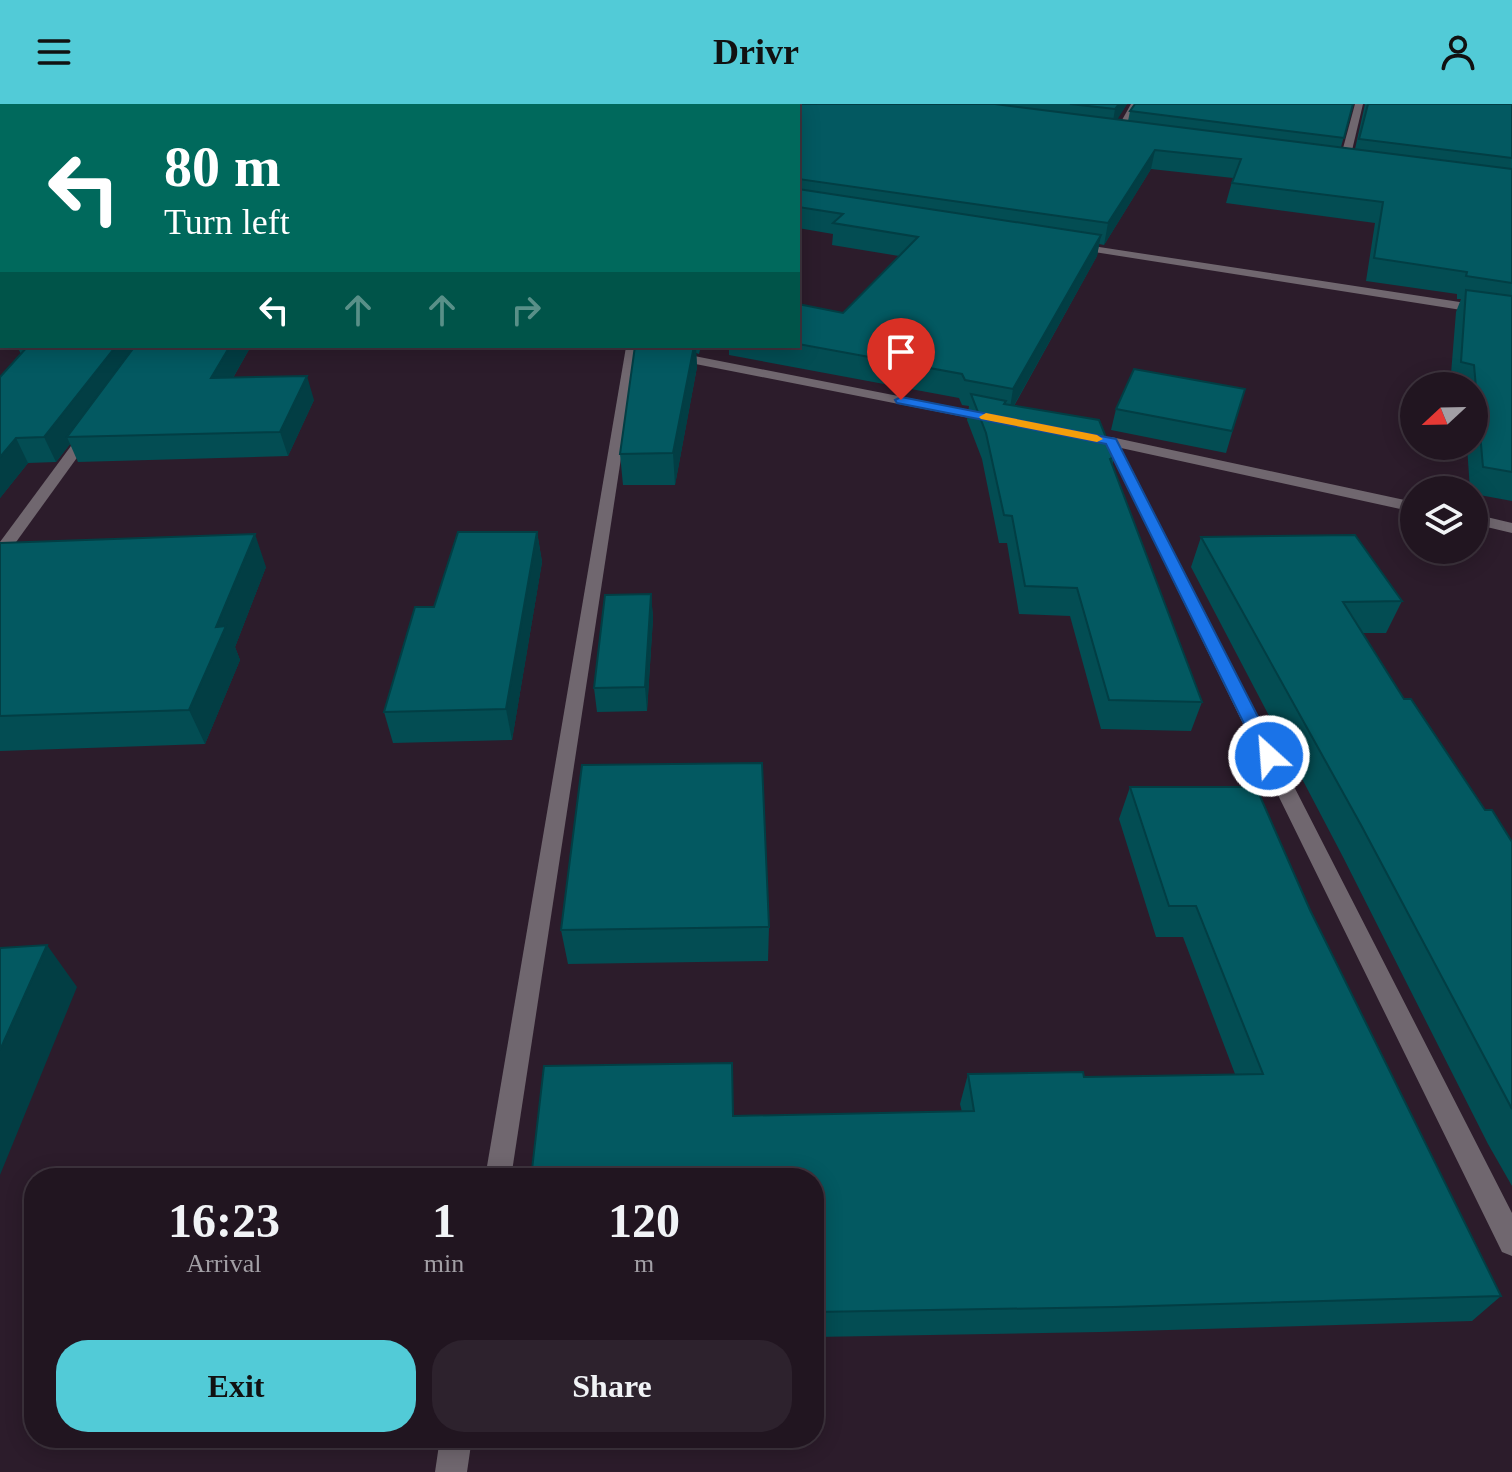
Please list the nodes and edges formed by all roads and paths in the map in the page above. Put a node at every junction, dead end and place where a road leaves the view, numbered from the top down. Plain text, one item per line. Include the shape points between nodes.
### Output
1 (1135, 104) edge
2 (1359, 104) edge
3 (1100, 132) edge
4 (1116, 134) junction
5 (1131, 136) edge
6 (1329, 161) edge
7 (1344, 163) junction
8 (1359, 165) edge
9 (1062, 244) edge
10 (1512, 314) edge
11 (629, 348) edge
12 (634, 348) edge
13 (98, 419) edge
14 (1003, 420) edge
15 (1400, 504) edge
16 (1488, 522) edge
17 (1512, 528) edge
18 (0, 553) edge
19 (500, 1168) edge
20 (1512, 1242) edge
21 (455, 1448) edge
22 (451, 1472) edge

1 - 4 street
2 - 7 street
3 - 4 street
4 - 5 street
6 - 7 street
7 - 8 street
9 - 10 street
11 - 19 street
12 - 14 street
13 - 18 street
15 - 20 street via 1104,440
16 - 17 street
21 - 22 street

